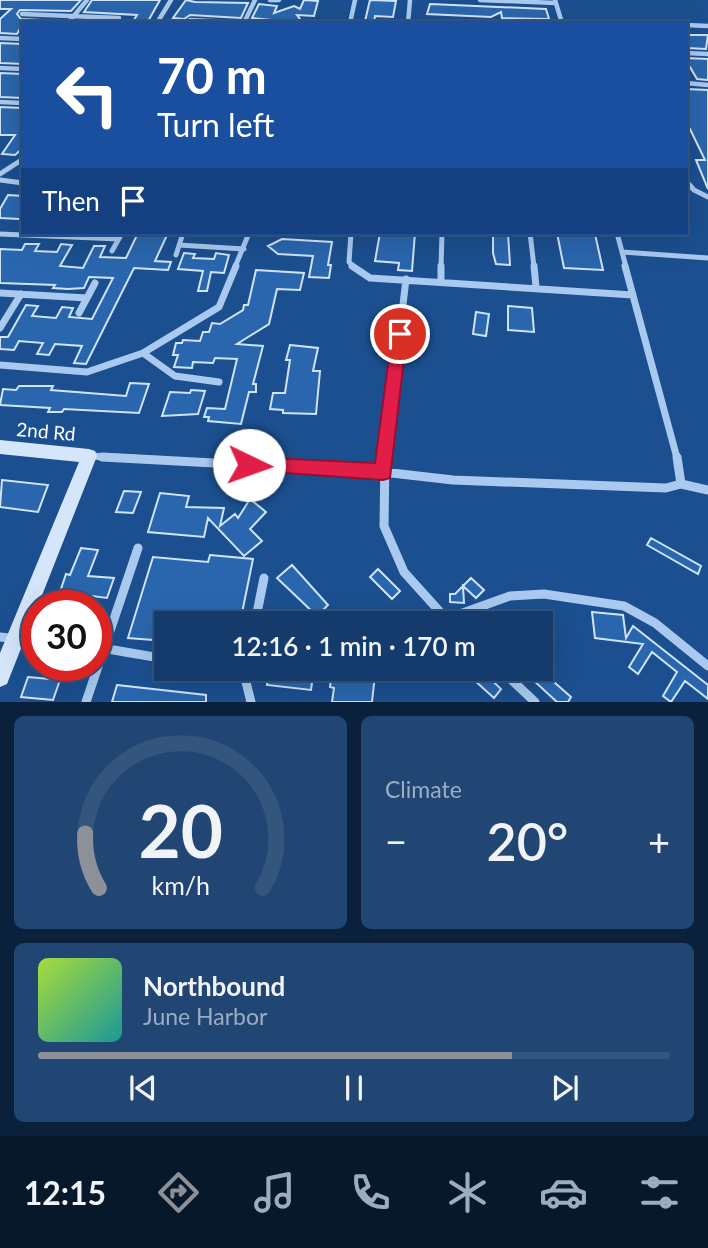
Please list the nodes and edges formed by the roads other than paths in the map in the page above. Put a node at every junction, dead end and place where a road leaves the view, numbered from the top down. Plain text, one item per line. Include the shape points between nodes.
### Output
1 (87, 0) edge
2 (171, 0) edge
3 (255, 0) edge
4 (270, 0) edge
5 (279, 0) edge
6 (355, 0) edge
7 (410, 0) edge
8 (480, 0) edge
9 (556, 1) edge
10 (26, 9) dead end
11 (22, 14) junction
12 (74, 15) junction
13 (119, 18) dead end
14 (17, 19) dead end
15 (190, 20) dead end
16 (70, 21) edge
17 (158, 21) edge
18 (217, 21) edge
19 (244, 21) edge
20 (350, 21) edge
21 (408, 21) edge
22 (561, 21) edge
23 (688, 25) edge
24 (708, 26) edge
25 (0, 38) edge
26 (21, 38) edge
27 (688, 53) edge
28 (708, 54) edge
29 (0, 68) edge
30 (21, 69) edge
31 (688, 83) edge
32 (708, 85) edge
33 (0, 102) edge
34 (21, 103) edge
35 (21, 160) edge
36 (0, 174) edge
37 (0, 180) edge
38 (21, 183) edge
39 (688, 183) edge
40 (708, 197) edge
41 (0, 234) edge
42 (21, 234) edge
43 (86, 235) edge
44 (182, 235) edge
45 (248, 235) edge
46 (351, 235) edge
47 (442, 235) edge
48 (530, 235) edge
49 (618, 235) edge
50 (120, 236) edge
51 (179, 245) junction
52 (244, 249) junction
53 (112, 251) dead end
54 (622, 252) junction
55 (176, 255) dead end
56 (708, 258) edge
57 (406, 279) junction
58 (442, 281) junction
59 (95, 283) dead end
60 (536, 286) junction
61 (0, 293) edge
62 (21, 294) junction
63 (633, 295) junction
64 (87, 298) junction
65 (79, 313) dead end
66 (0, 328) edge
67 (143, 353) junction
68 (0, 365) edge
69 (219, 382) dead end
70 (0, 447) edge
71 (89, 456) junction
72 (383, 472) junction
73 (681, 484) junction
74 (708, 491) edge
75 (138, 548) dead end
76 (264, 578) dead end
77 (257, 611) edge
78 (439, 611) edge
79 (473, 611) edge
80 (112, 616) edge
81 (7, 638) edge
82 (112, 649) edge
83 (154, 657) edge
84 (708, 666) edge
85 (0, 677) edge
86 (91, 681) edge
87 (246, 681) edge
88 (513, 681) edge
89 (86, 702) edge
90 (251, 702) edge
91 (535, 702) edge

1 - 12 street
2 - 17 street
3 - 19 street
4 - 5 street
6 - 20 street
7 - 21 street
8 - 9 street
9 - 22 street
10 - 11 street
11 - 12 street
11 - 14 street
12 - 13 street
12 - 16 street
15 - 18 street
23 - 24 street
25 - 26 street
27 - 28 street
29 - 30 street
31 - 32 street
33 - 34 street
35 - 36 street
37 - 38 street
39 - 40 street
41 - 42 street
43 - 50 street
44 - 51 street
45 - 52 street
46 - 57 street via 349,262 357,271 370,278
47 - 58 street
48 - 60 street
49 - 54 street
50 - 53 street
51 - 52 street
51 - 55 street
52 - 67 street via 219,307
54 - 56 street
54 - 63 street
57 - 58 street
57 - 72 street
58 - 60 street
59 - 64 street
60 - 63 street
61 - 62 street
62 - 64 street
62 - 66 street
63 - 73 street
64 - 65 street
67 - 68 street via 87,372
67 - 69 street via 175,376
70 - 71 street, 2nd Rd
71 - 72 street
71 - 81 street
72 - 73 street via 453,480 666,488
72 - 78 street via 384,526 395,555
73 - 74 street
75 - 80 street
76 - 77 street
79 - 84 street via 510,596 544,594 624,606 655,623
81 - 85 street
82 - 83 street
86 - 89 street
87 - 90 street
88 - 91 street

